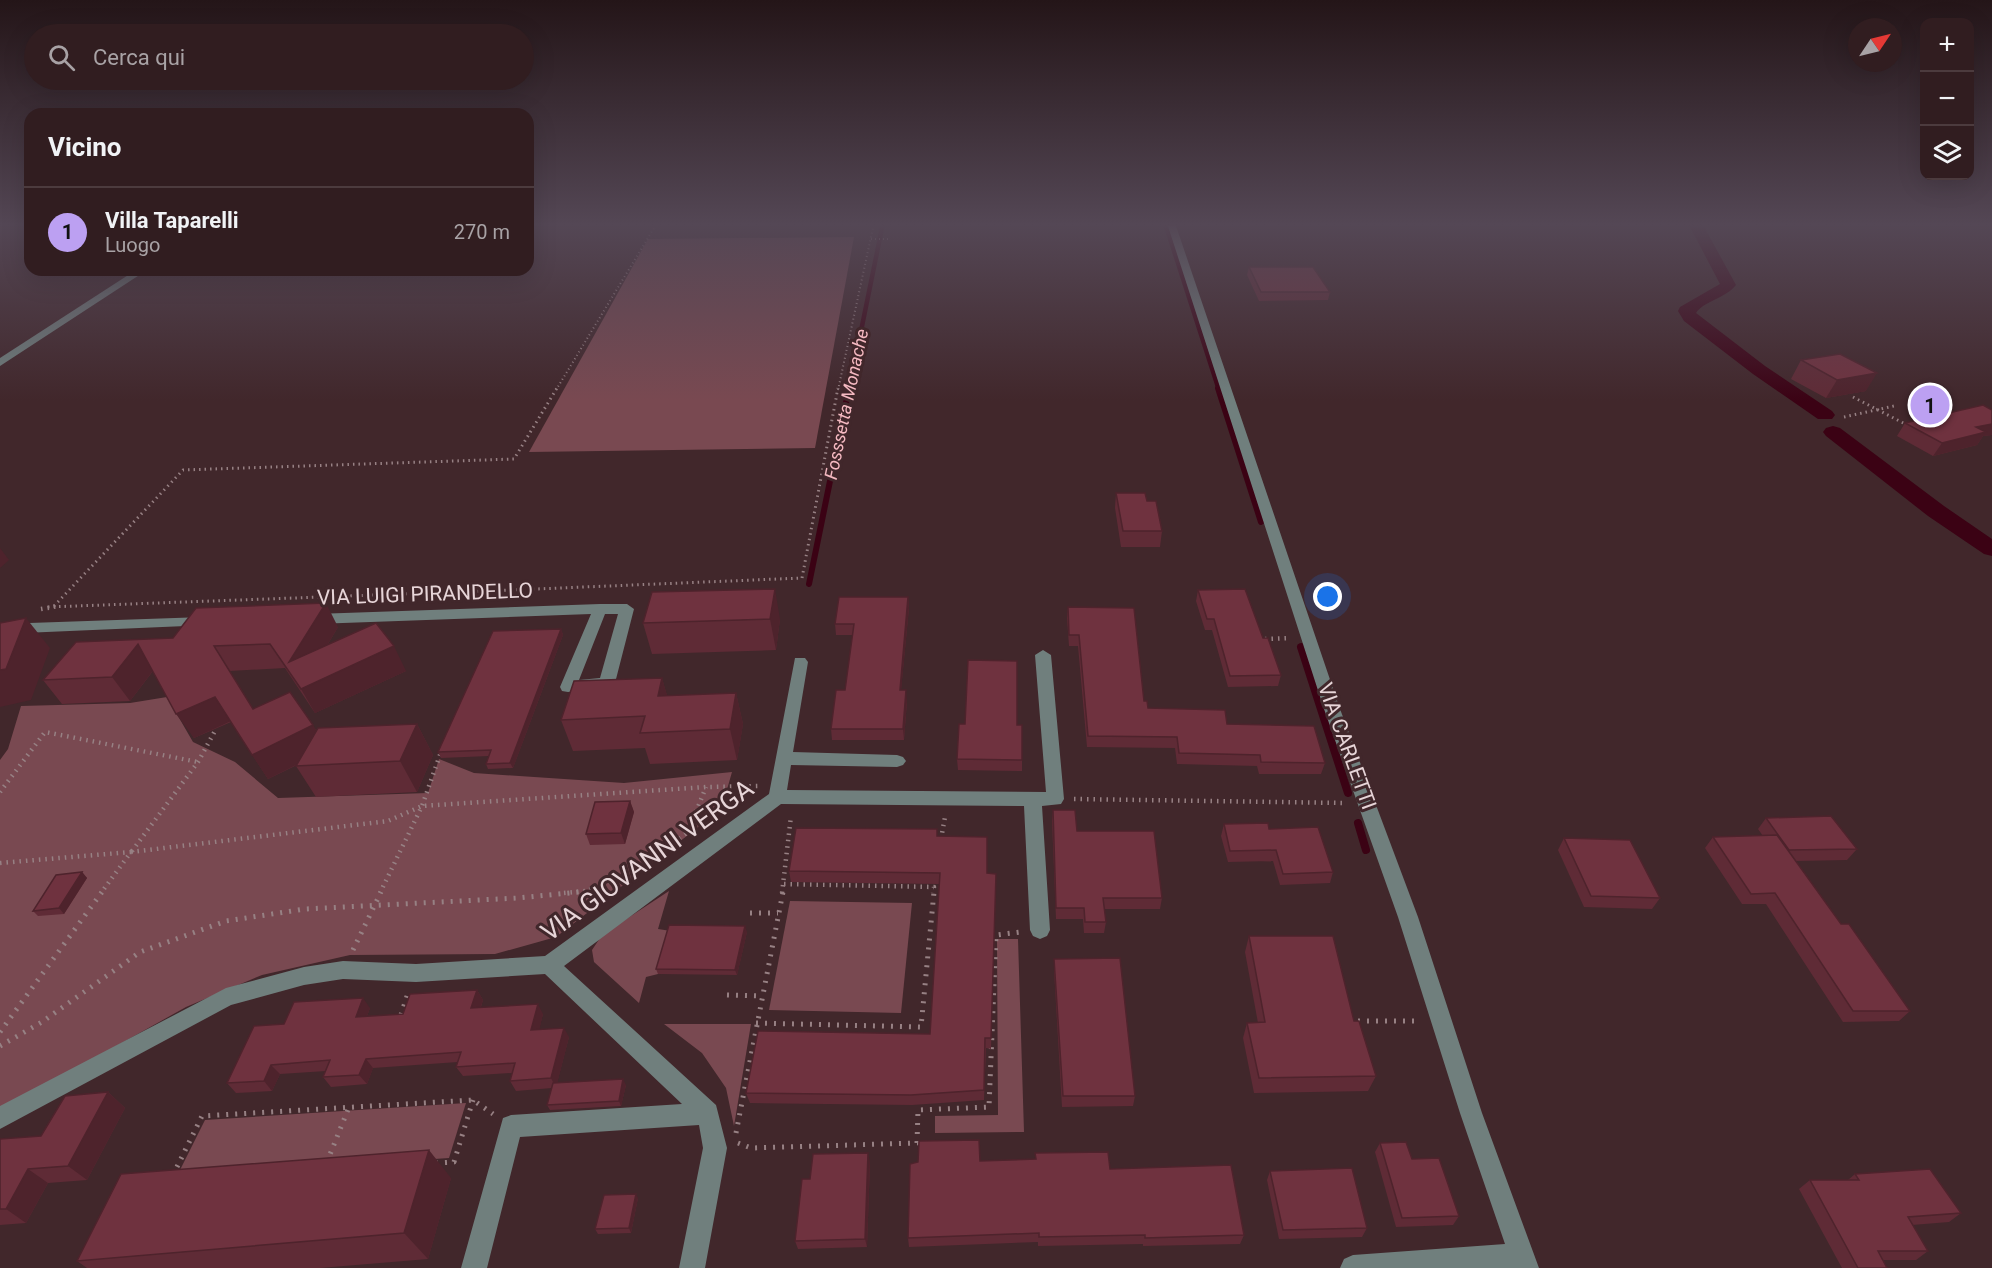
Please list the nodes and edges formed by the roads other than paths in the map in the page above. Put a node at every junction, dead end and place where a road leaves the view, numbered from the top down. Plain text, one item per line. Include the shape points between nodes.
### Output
1 (123, 282) edge
2 (1191, 282) edge
3 (0, 363) edge
4 (600, 609) junction
5 (296, 619) edge
6 (215, 622) edge
7 (4, 629) edge
8 (1043, 655) dead end
9 (800, 662) dead end
10 (783, 758) junction
11 (897, 761) dead end
12 (783, 793) junction
13 (1033, 799) junction
14 (1040, 930) road end
15 (549, 965) junction
16 (708, 1113) junction
17 (0, 1118) edge
18 (1524, 1261) edge
19 (474, 1268) edge
20 (692, 1268) edge
21 (1353, 1268) edge

1 - 3 street
2 - 18 street, VIA CARLETTI via 1332,709 1408,917
4 - 4 street, VIA LUIGI PIRANDELLO via 627,609 608,683 568,687
4 - 5 street, VIA LUIGI PIRANDELLO
6 - 7 street
8 - 13 street via 1055,799
9 - 10 street, VIA GIOVANNI VERGA
10 - 11 street
10 - 12 street, VIA GIOVANNI VERGA
12 - 13 street
12 - 15 street, VIA GIOVANNI VERGA
13 - 14 street
15 - 16 street
15 - 17 street via 416,973 343,970 226,997
16 - 19 street via 511,1126
16 - 20 street via 715,1148
18 - 21 street

